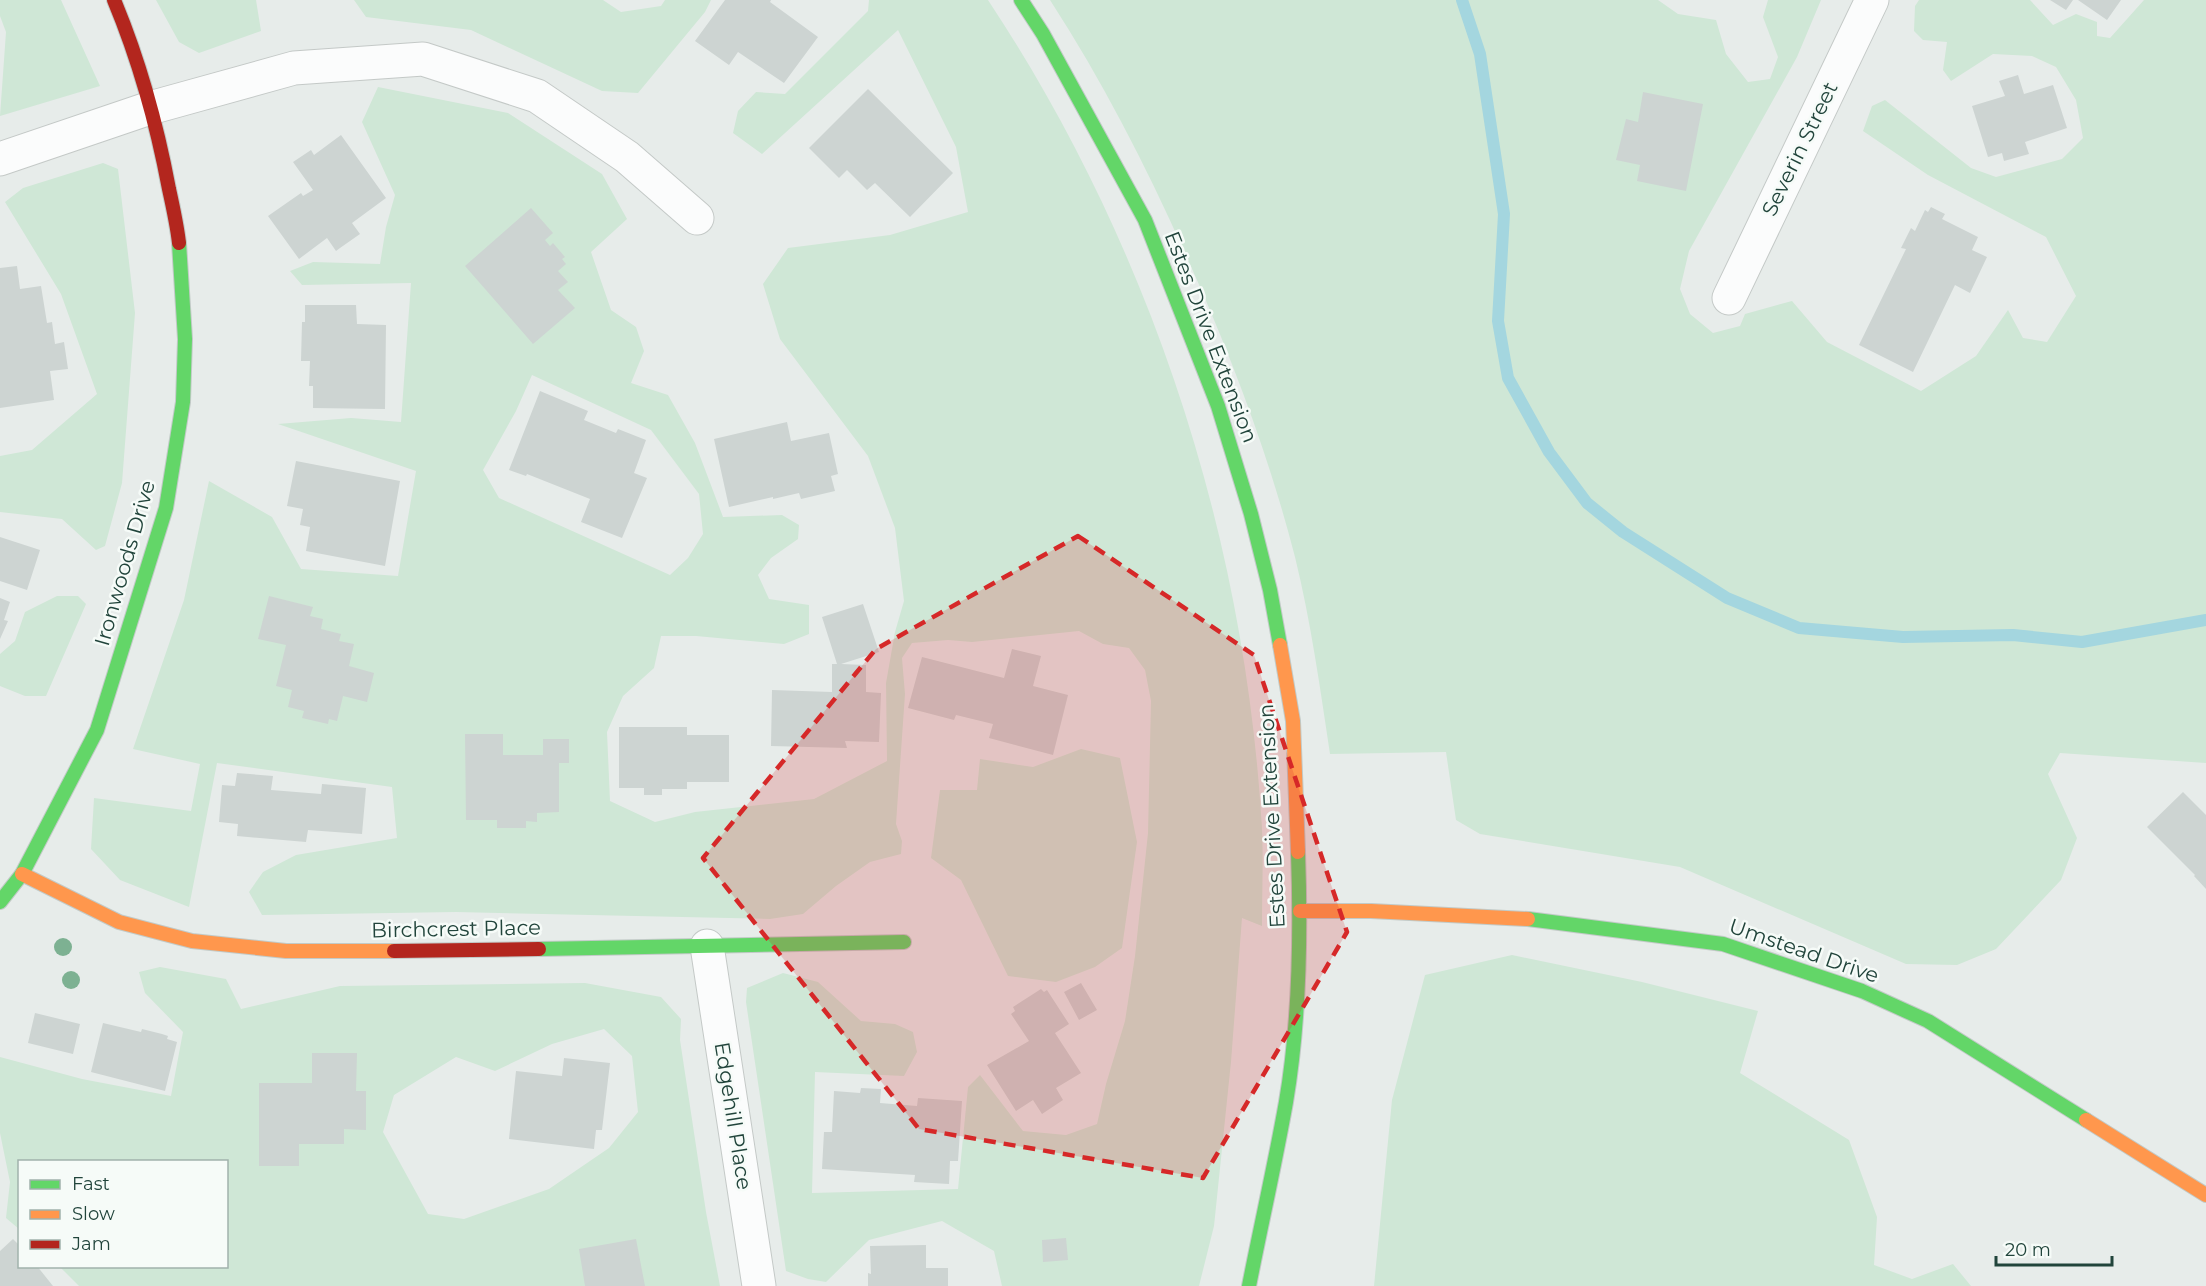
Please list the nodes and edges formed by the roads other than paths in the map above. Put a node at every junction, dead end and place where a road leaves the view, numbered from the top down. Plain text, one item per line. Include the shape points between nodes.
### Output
1 (114, 0) edge
2 (1021, 0) edge
3 (1872, 0) edge
4 (150, 108) junction
5 (0, 159) edge
6 (696, 218) dead end
7 (1729, 298) dead end
8 (22, 873) junction
9 (0, 902) edge
10 (1300, 911) junction
11 (904, 942) dead end
12 (707, 946) junction
13 (2206, 1195) edge
14 (759, 1286) edge
15 (1249, 1286) edge

1 - 4 street, Ironwoods Drive via 130,38
2 - 10 street, Estes Drive Extension via 1145,220 1218,406 1248,503 1270,590 1293,721
3 - 7 street, Severin Street
4 - 5 street
4 - 6 street via 294,68 423,59 537,96 627,157
4 - 8 street, Ironwoods Drive via 179,240 185,339 183,402 166,508 97,730
8 - 9 street, Ironwoods Drive
8 - 12 street, Birchcrest Place via 119,922 192,941 286,951
10 - 13 street, Umstead Drive via 1526,919 1723,944 1862,991 1928,1021
10 - 15 street, Estes Drive Extension via 1295,1023 1286,1101
11 - 12 street, Birchcrest Place
12 - 14 street, Edgehill Place

